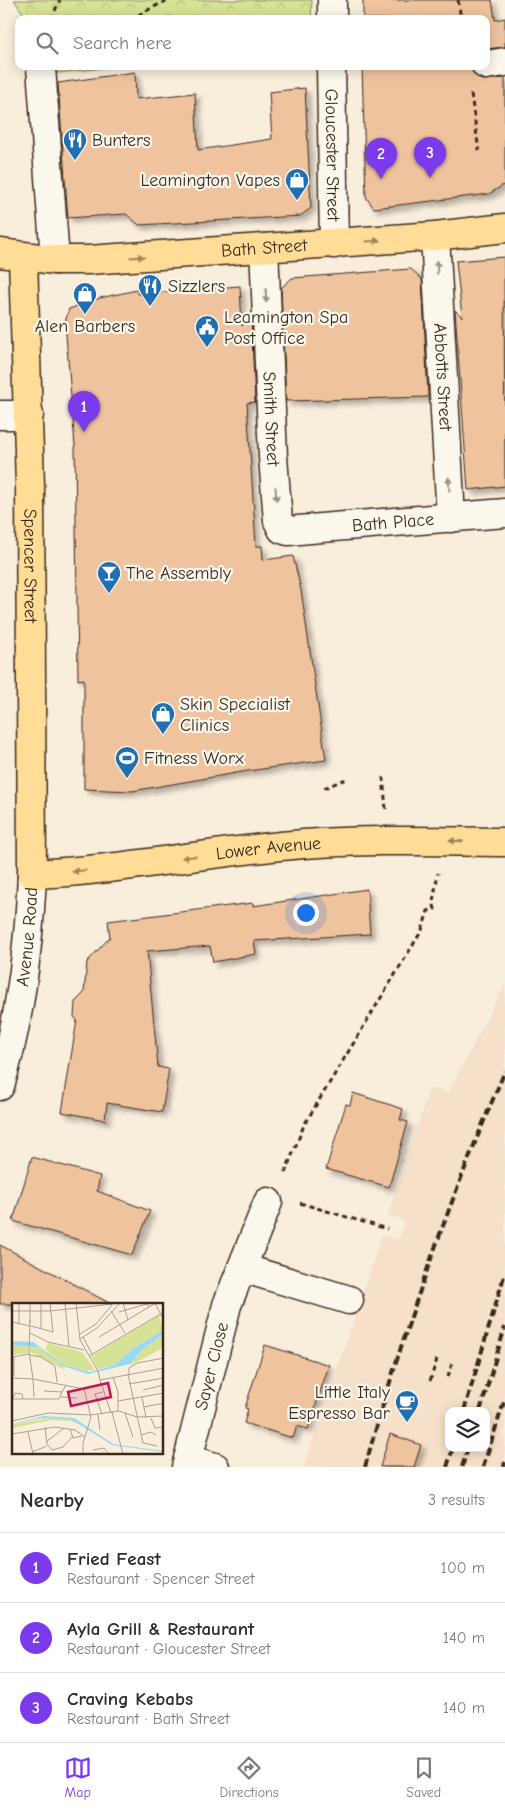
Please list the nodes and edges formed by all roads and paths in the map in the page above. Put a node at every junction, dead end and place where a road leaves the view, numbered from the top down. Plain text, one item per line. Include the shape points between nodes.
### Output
1 (60, 0) edge
2 (168, 0) edge
3 (332, 0) edge
4 (458, 0) edge
5 (53, 15) edge
6 (138, 15) edge
7 (332, 15) edge
8 (460, 15) edge
9 (505, 62) edge
10 (490, 64) edge
11 (41, 70) edge
12 (331, 70) edge
13 (473, 104) dead end
14 (479, 151) dead end
15 (505, 228) edge
16 (435, 236) junction
17 (334, 244) junction
18 (264, 248) junction
19 (11, 256) edge
20 (54, 260) junction
21 (0, 415) edge
22 (29, 415) junction
23 (505, 513) edge
24 (450, 518) junction
25 (282, 529) joint
26 (383, 778) dead end
27 (346, 779) dead end
28 (324, 788) dead end
29 (386, 810) dead end
30 (505, 842) edge
31 (439, 865) dead end
32 (32, 874) junction
33 (0, 1086) edge
34 (283, 1176) dead end
35 (280, 1201) joint
36 (387, 1229) dead end
37 (242, 1268) junction
38 (349, 1300) dead end
39 (438, 1359) dead end
40 (452, 1363) dead end
41 (448, 1377) dead end
42 (430, 1381) dead end
43 (187, 1463) edge
44 (215, 1467) edge

1 - 5 path
2 - 6 path
3 - 7 street
4 - 8 path
9 - 10 street
11 - 20 street
12 - 17 street, Gloucester Street
13 - 14 path
15 - 16 main road, Bath Street
17 -> 16 main road, Bath Street
24 -> 16 street, Abbotts Street
17 - 18 main road, Bath Street
20 -> 18 main road, Bath Street
18 -> 25 street, Smith Street via 273,458 278,521
19 - 20 main road, Bath Street
19 - 22 main road, Spencer Street
21 - 22 street
22 - 32 main road, Spencer Street
23 - 24 street, Bath Place
24 - 25 street, Bath Place
26 - 29 path
27 - 28 path
30 -> 32 main road, Lower Avenue via 376,840 298,845
31 - 34 path via 435,909 428,911 422,930 304,1125
32 - 33 street, Avenue Road via 25,977
35 - 36 path
35 - 37 street, Sayer Close
37 - 38 street
37 - 43 street, Sayer Close via 227,1305
39 - 42 path
40 - 41 path
43 - 44 street

